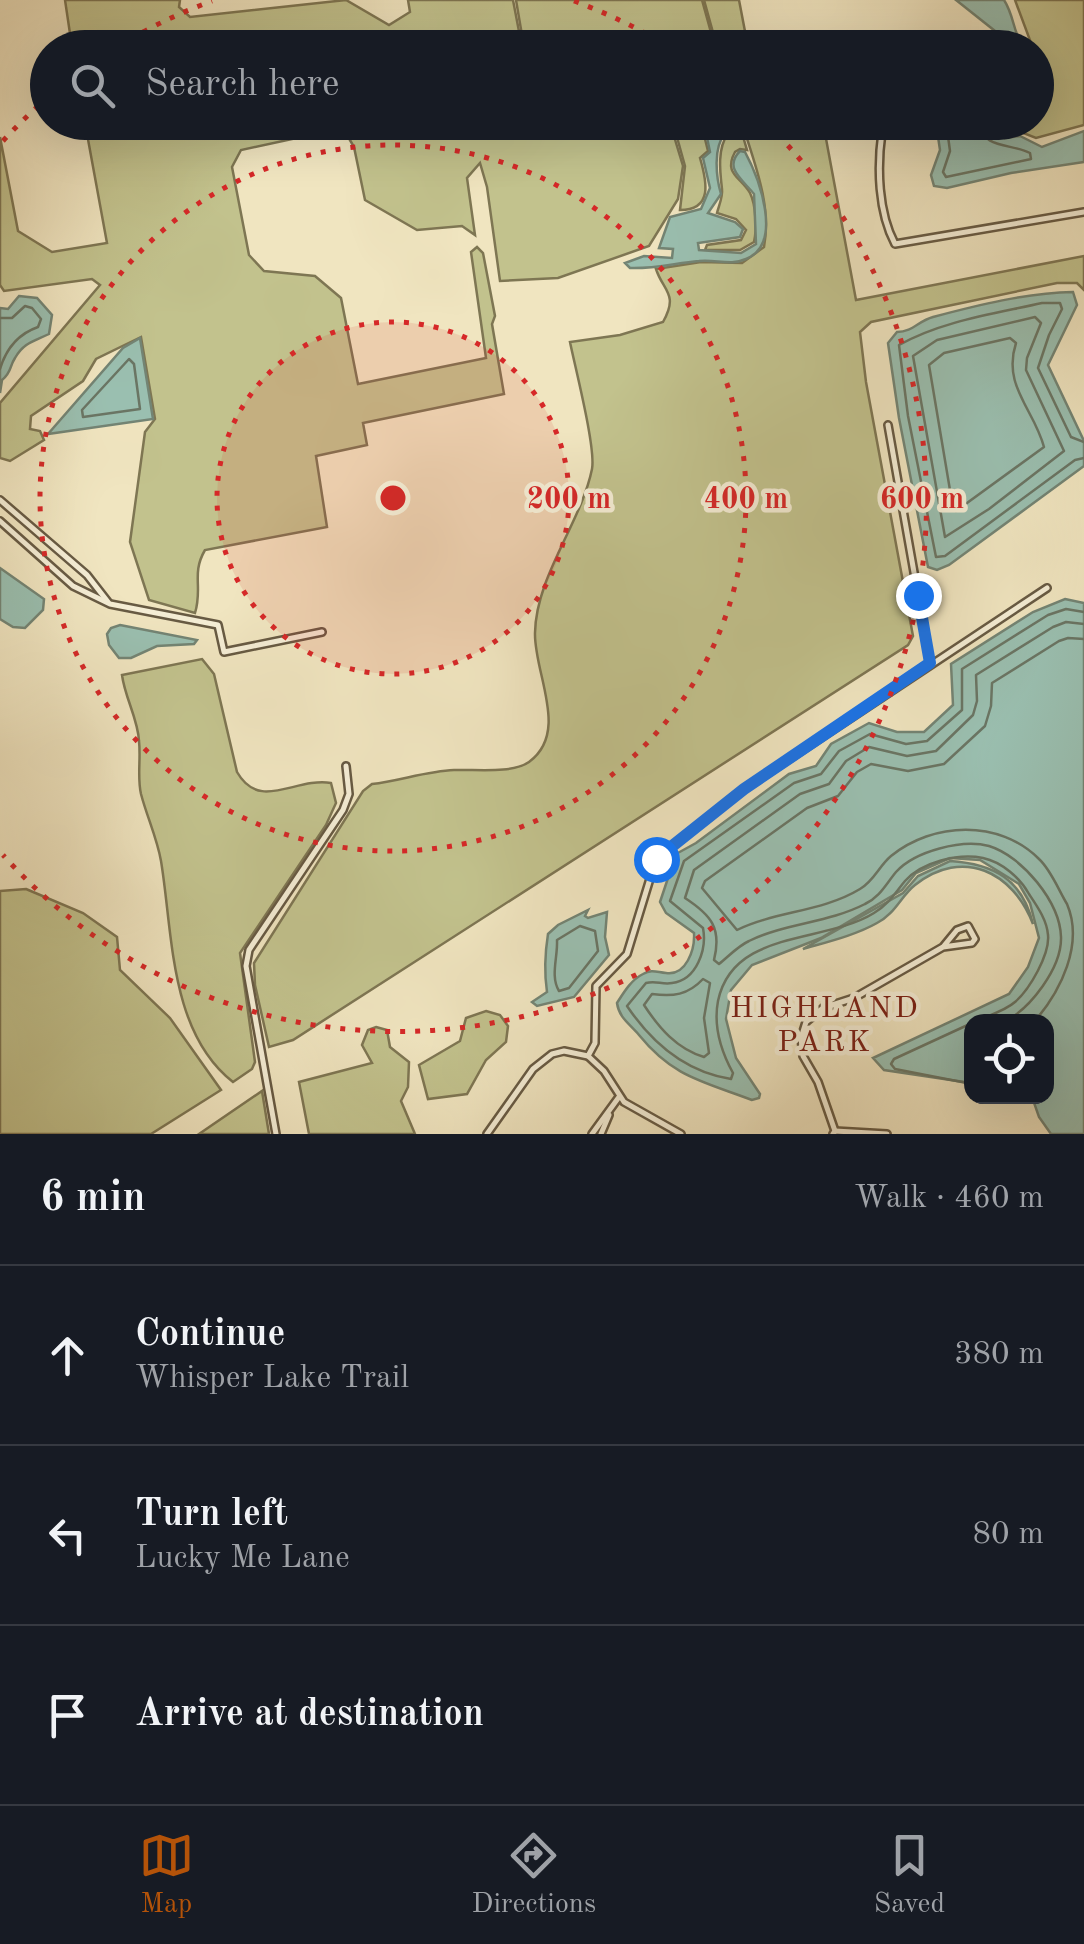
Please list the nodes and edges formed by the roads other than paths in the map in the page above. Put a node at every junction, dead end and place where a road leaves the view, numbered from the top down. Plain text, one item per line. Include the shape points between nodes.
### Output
1 (881, 140) edge
2 (1084, 212) edge
3 (888, 425) dead end
4 (0, 500) edge
5 (0, 522) edge
6 (1047, 588) dead end
7 (110, 604) junction
8 (322, 632) dead end
9 (930, 663) junction
10 (346, 766) dead end
11 (944, 947) junction
12 (588, 1056) junction
13 (619, 1096) junction
14 (610, 1112) junction
15 (834, 1132) edge
16 (276, 1134) edge
17 (488, 1134) edge
18 (592, 1134) edge
19 (601, 1134) edge
20 (681, 1134) edge
21 (887, 1134) edge

1 - 2 street via 878,162 895,244
3 - 9 street
4 - 7 street via 87,575
5 - 7 street via 73,586
6 - 9 street
7 - 8 street via 218,625 224,652
9 - 12 street via 744,789 656,859 627,954 596,986 595,1043
10 - 16 street via 343,810 249,950 246,966
11 - 11 street via 957,930 972,930 972,943
11 - 15 street via 806,1022 803,1056
12 - 13 street
12 - 17 street via 564,1051 540,1062
13 - 14 street
13 - 20 street
14 - 18 street
14 - 19 street
15 - 21 street

